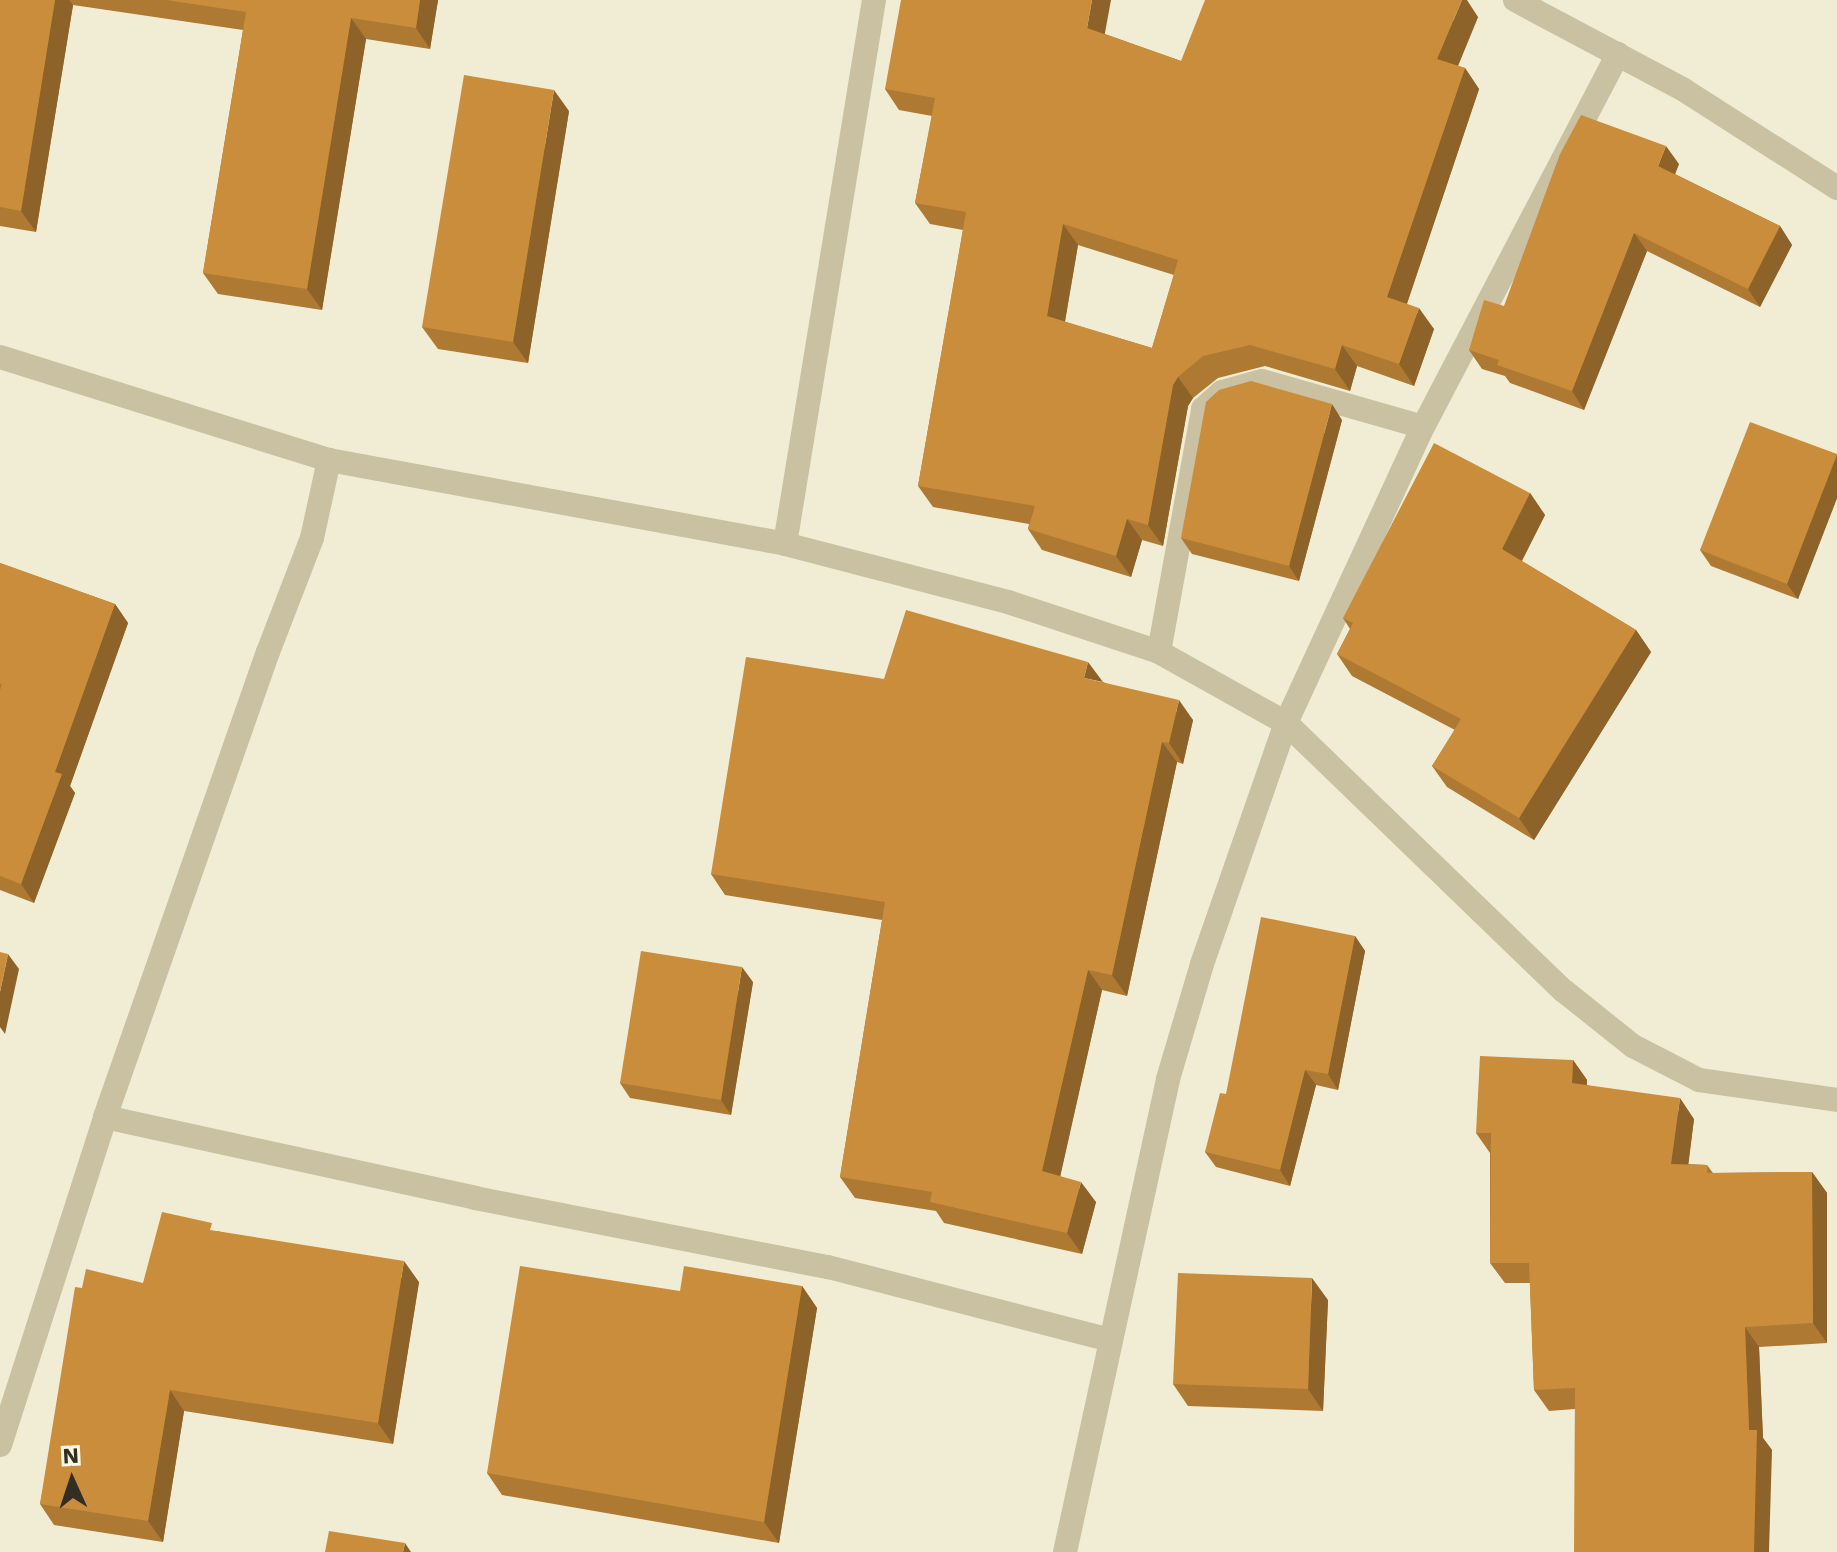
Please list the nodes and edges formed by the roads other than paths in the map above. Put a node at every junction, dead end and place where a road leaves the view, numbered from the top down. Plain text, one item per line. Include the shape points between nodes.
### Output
1 (874, 0) edge
2 (1515, 0) edge
3 (1618, 54) junction
4 (1837, 188) edge
5 (0, 357) edge
6 (1423, 427) junction
7 (329, 460) junction
8 (785, 544) junction
9 (1159, 652) junction
10 (1286, 723) junction
11 (1837, 1100) edge
12 (105, 1117) junction
13 (1111, 1340) junction
14 (0, 1445) edge
15 (1065, 1552) edge

1 - 8 street
2 - 3 street
3 - 4 street
3 - 6 street
5 - 7 street
6 - 9 street via 1262,381 1222,392 1203,409
6 - 10 street
7 - 8 street
7 - 12 street via 312,538
8 - 9 street via 1008,602
9 - 10 street
10 - 11 street via 1564,991 1633,1046 1699,1080
10 - 13 street via 1168,1079
12 - 13 street via 475,1198 828,1267
12 - 14 street
13 - 15 street

